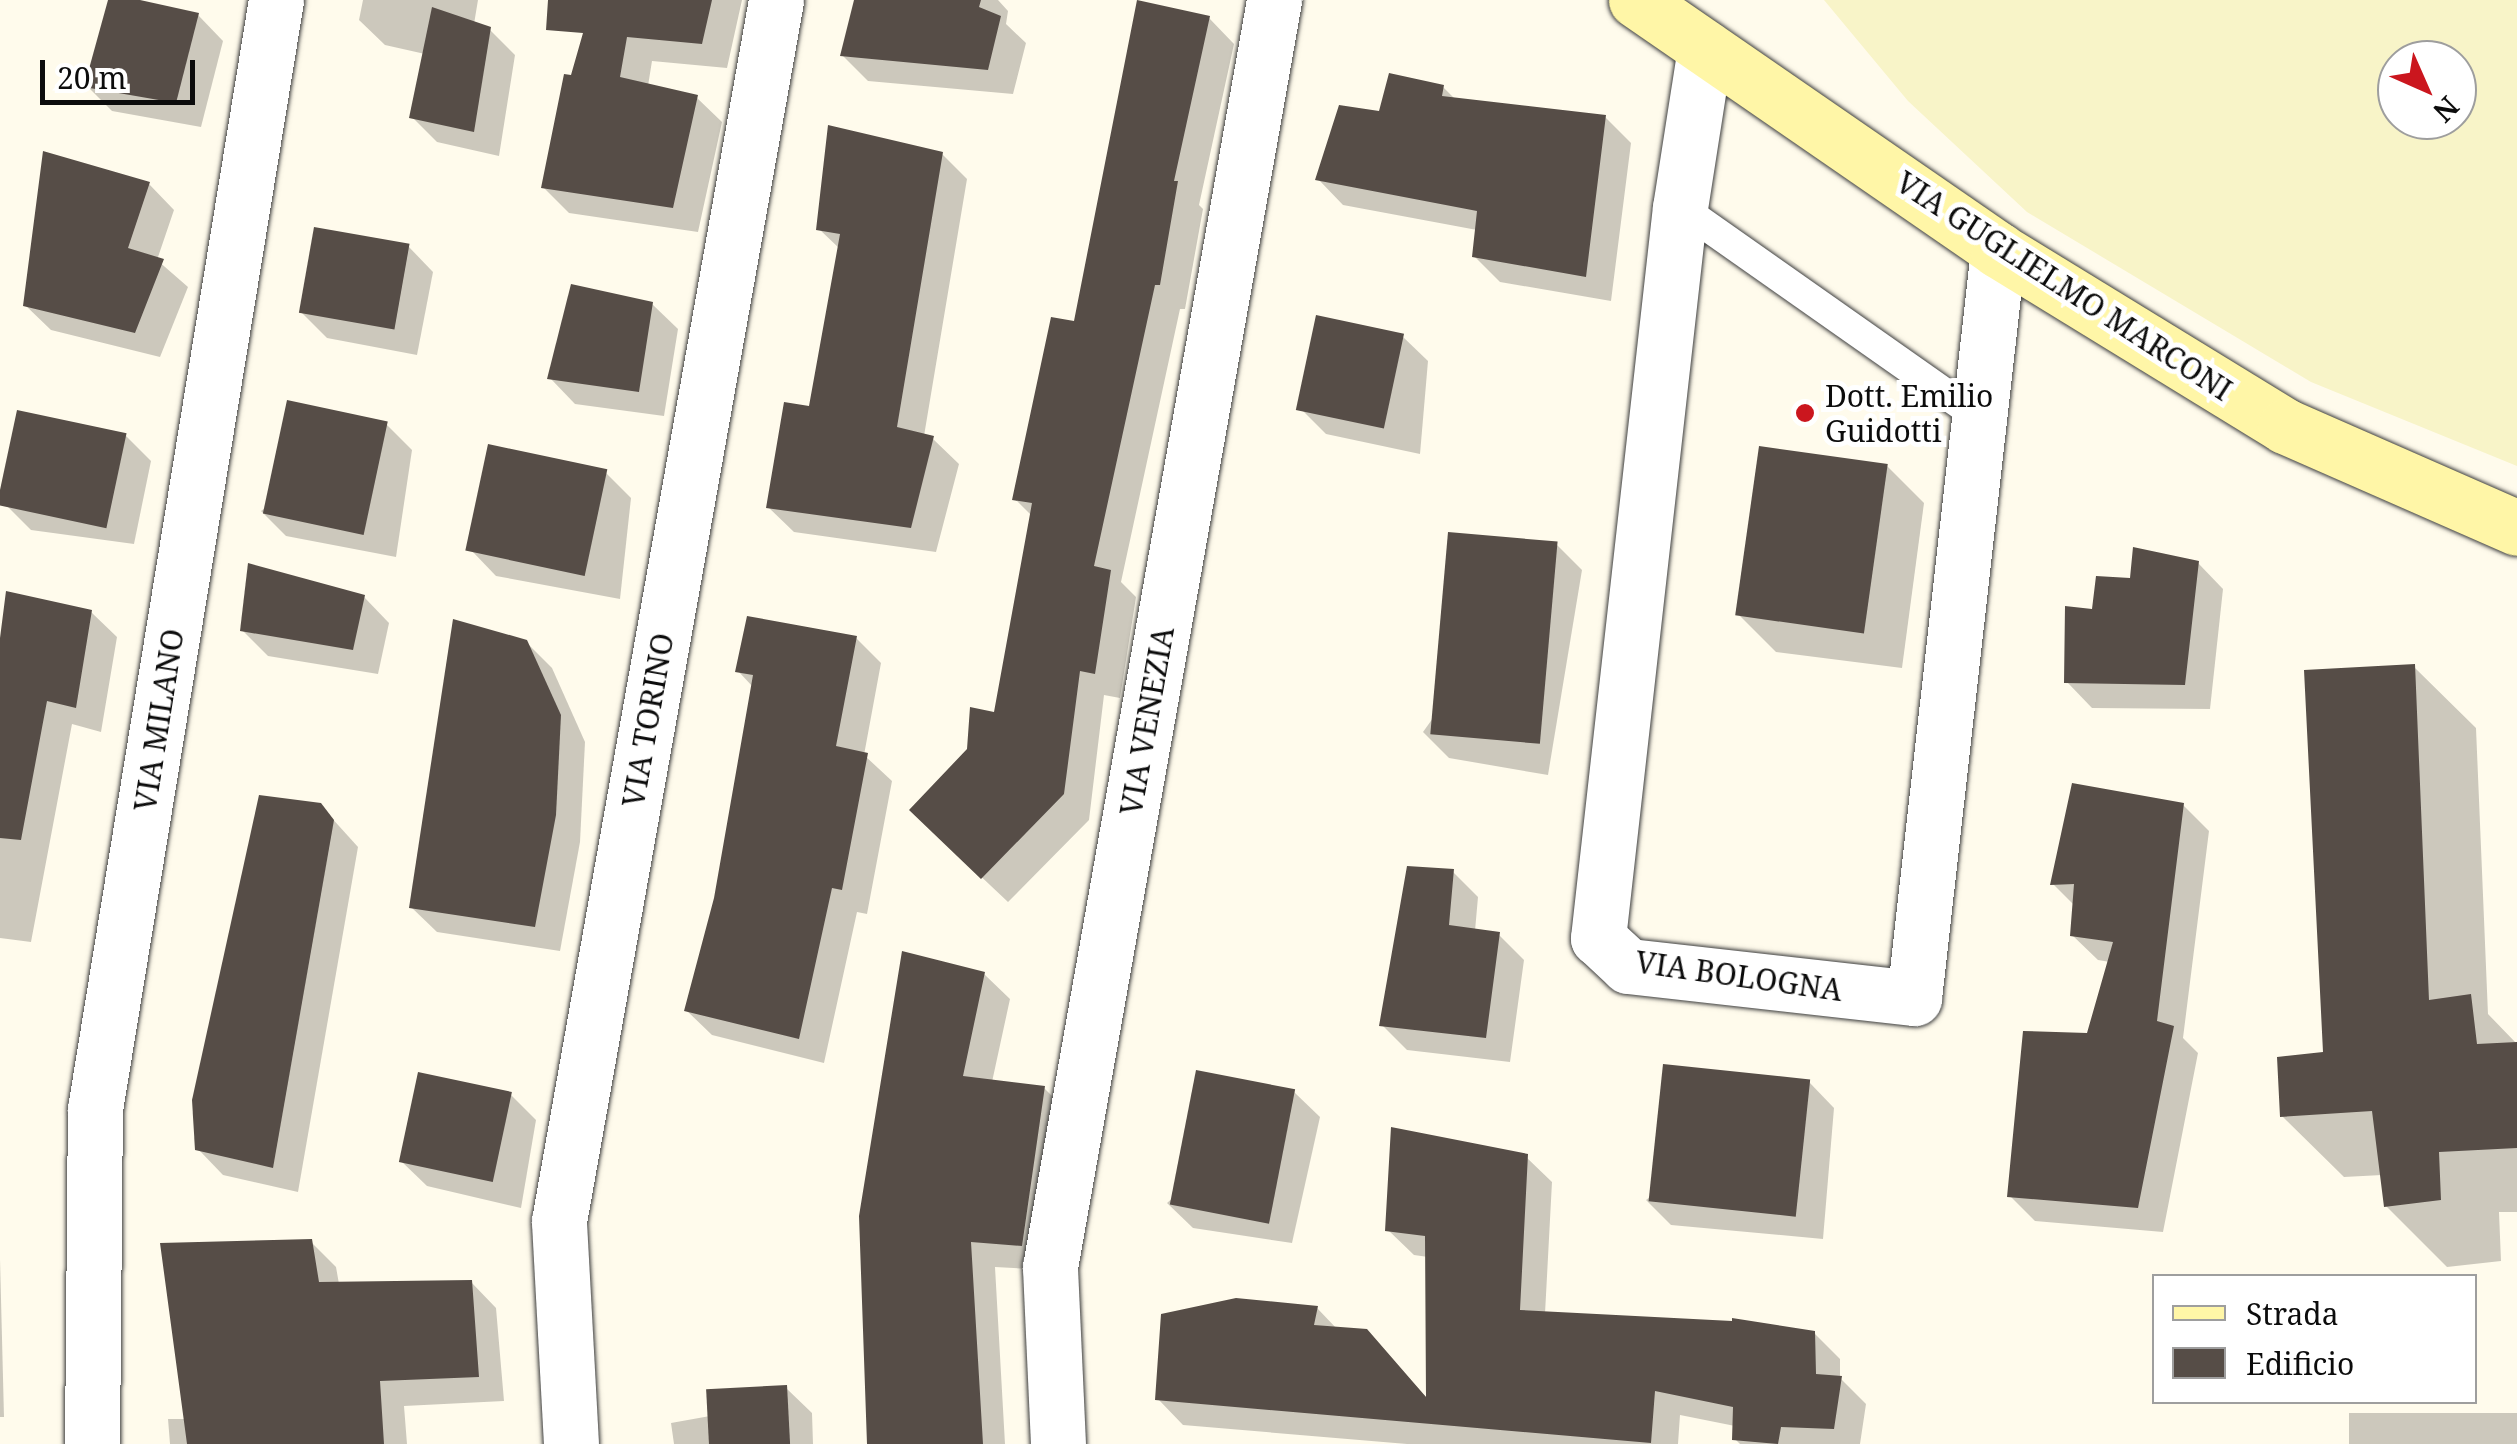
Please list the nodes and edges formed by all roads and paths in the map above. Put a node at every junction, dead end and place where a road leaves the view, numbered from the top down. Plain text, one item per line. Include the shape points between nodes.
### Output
1 (276, 0) edge
2 (776, 0) edge
3 (1274, 0) edge
4 (1636, 0) edge
5 (1705, 48) junction
6 (1680, 207) junction
7 (1998, 250) junction
8 (1980, 418) junction
9 (2517, 528) edge
10 (92, 1444) edge
11 (571, 1444) edge
12 (1058, 1444) edge

1 - 10 street, VIA MILANO via 95,1109
2 - 11 street, VIA TORINO via 558,1221
3 - 12 street, VIA VENEZIA via 1050,1267
4 - 5 main road, VIA GUGLIELMO MARCONI
5 - 6 street, VIA BOLOGNA
5 - 7 main road, VIA GUGLIELMO MARCONI
6 - 8 lane
6 - 8 street, VIA BOLOGNA via 1598,938 1628,966 1914,998
7 - 8 street, VIA BOLOGNA
7 - 9 main road, VIA GUGLIELMO MARCONI via 2284,426

